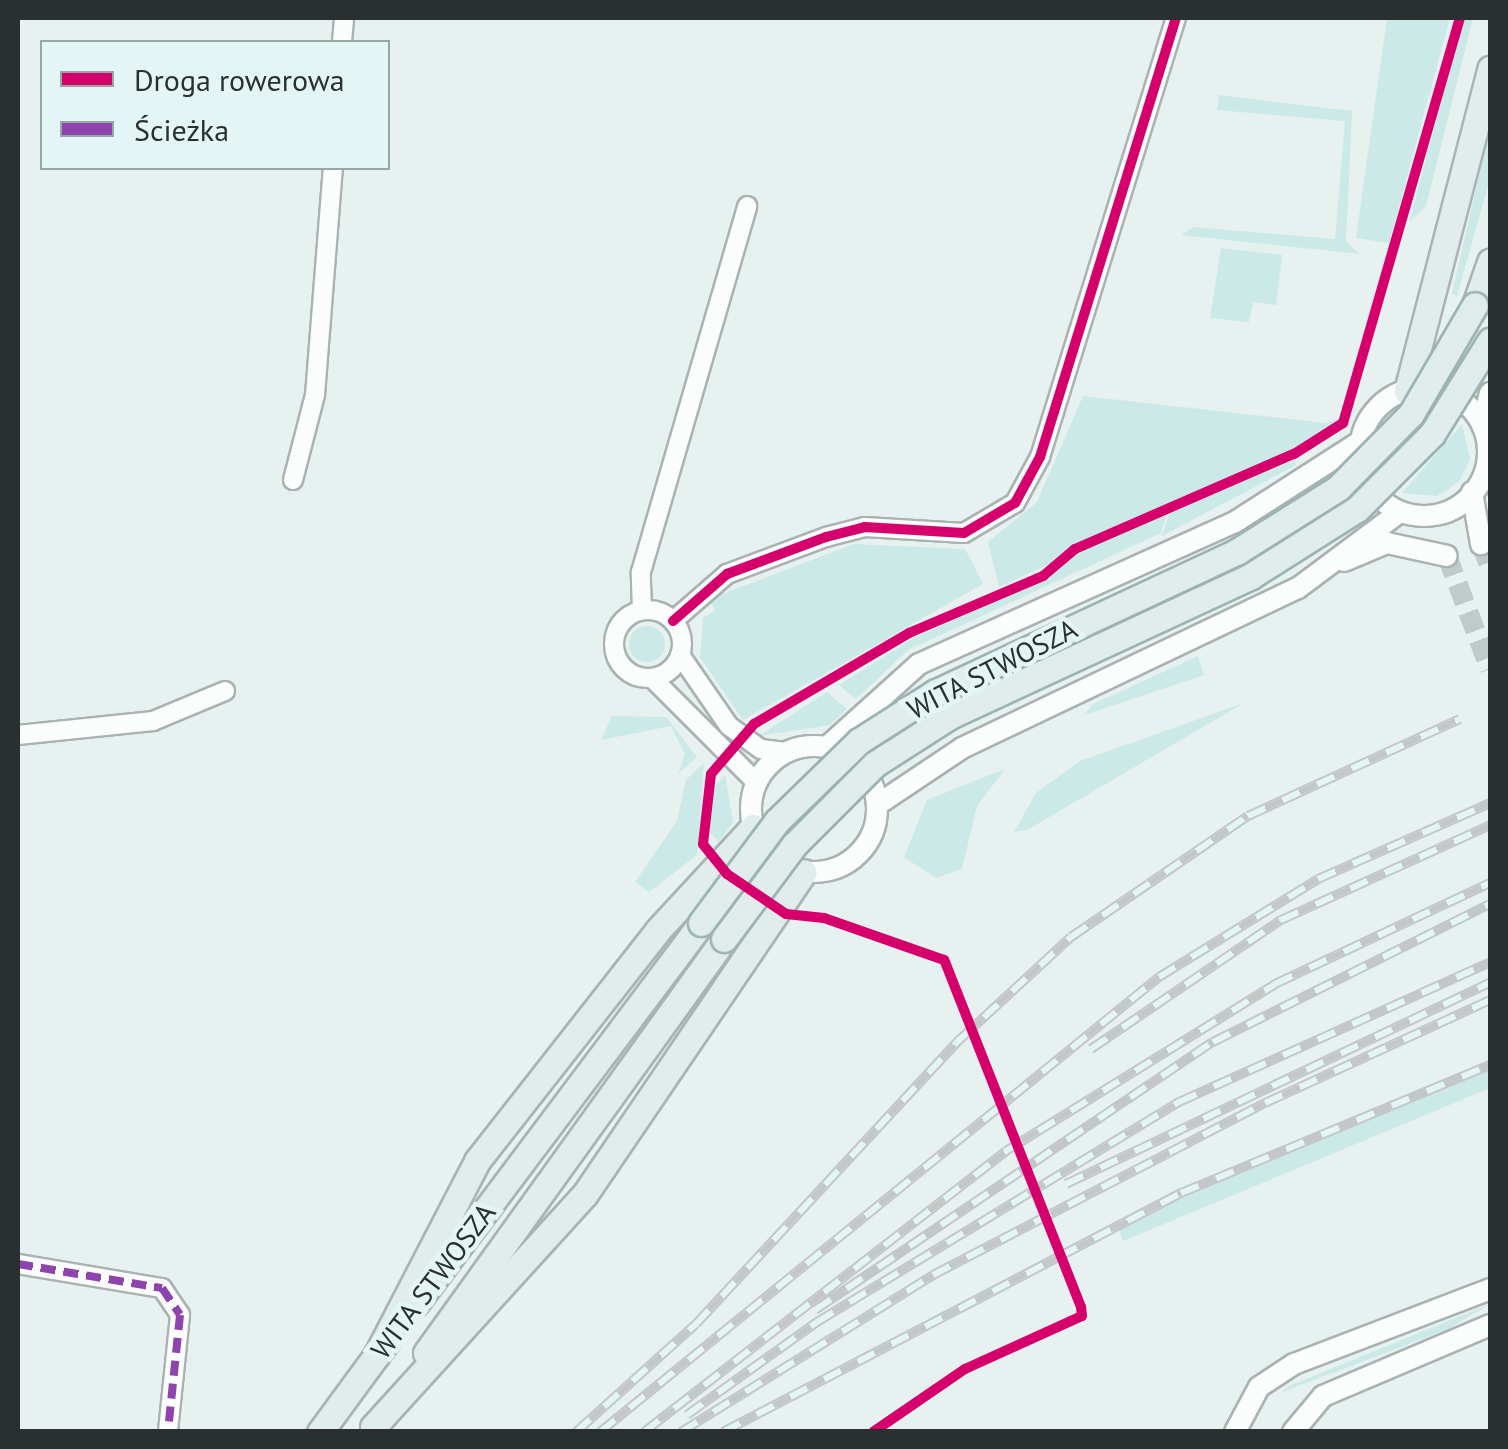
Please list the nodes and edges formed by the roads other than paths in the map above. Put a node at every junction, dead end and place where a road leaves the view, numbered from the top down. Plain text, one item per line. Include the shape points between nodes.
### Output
1 (1176, 18) edge
2 (1490, 69) edge
3 (333, 170) edge
4 (747, 206) dead end
5 (1490, 262) edge
6 (1490, 341) edge
7 (1407, 391) junction
8 (1490, 393) edge
9 (1482, 428) junction
10 (1361, 440) junction
11 (293, 480) dead end
12 (1472, 492) junction
13 (1410, 514) junction
14 (1481, 544) dead end
15 (1328, 570) junction
16 (642, 610) junction
17 (673, 621) junction
18 (680, 655) junction
19 (653, 679) junction
20 (225, 690) dead end
21 (18, 735) edge
22 (827, 748) junction
23 (786, 752) junction
24 (757, 783) junction
25 (877, 805) junction
26 (753, 827) junction
27 (804, 872) junction
28 (18, 1264) edge
29 (1490, 1289) edge
30 (1490, 1325) edge
31 (376, 1356) junction
32 (371, 1429) edge
33 (168, 1432) edge
34 (320, 1432) edge
35 (1235, 1432) edge
36 (1293, 1432) edge

1 - 17 street via 1040,458 1016,503 964,533 865,527 826,537 727,574
2 - 7 main road
3 - 11 street via 315,395
4 - 16 street via 641,572
5 - 31 main road, WITA STWOSZA, bridge via 1475,305 1411,414 1338,488 1238,551 936,692 859,742 778,821
6 - 32 main road, WITA STWOSZA, bridge via 1432,434 1356,509 1263,570 950,716 875,764 794,845
7 - 9 street via 1456,396
7 - 10 street via 1381,405
8 - 9 street
9 - 12 street via 1486,469
10 - 13 street via 1367,480
10 - 22 street, WITA STWOSZA via 1235,522 918,664
12 - 13 street via 1447,511
12 - 14 street
13 - 15 street, WITA STWOSZA
13 - 15 street via 1447,556 1387,543
15 - 25 street, WITA STWOSZA via 962,748
16 - 17 street
16 - 19 street via 620,624 614,650 627,672
17 - 18 street
18 - 19 street
18 - 23 street via 729,726 761,749
19 - 24 street
20 - 21 street via 153,721
22 - 23 street
22 - 25 street via 862,768
23 - 24 street
24 - 26 street
25 - 27 street via 862,851 833,870
26 - 27 street via 772,856
26 - 31 main road via 683,899 477,1161
27 - 32 main road via 584,1194
28 - 33 street via 162,1288 180,1316
29 - 35 street via 1294,1364 1260,1387
30 - 36 street via 1323,1396
31 - 34 main road, WITA STWOSZA

